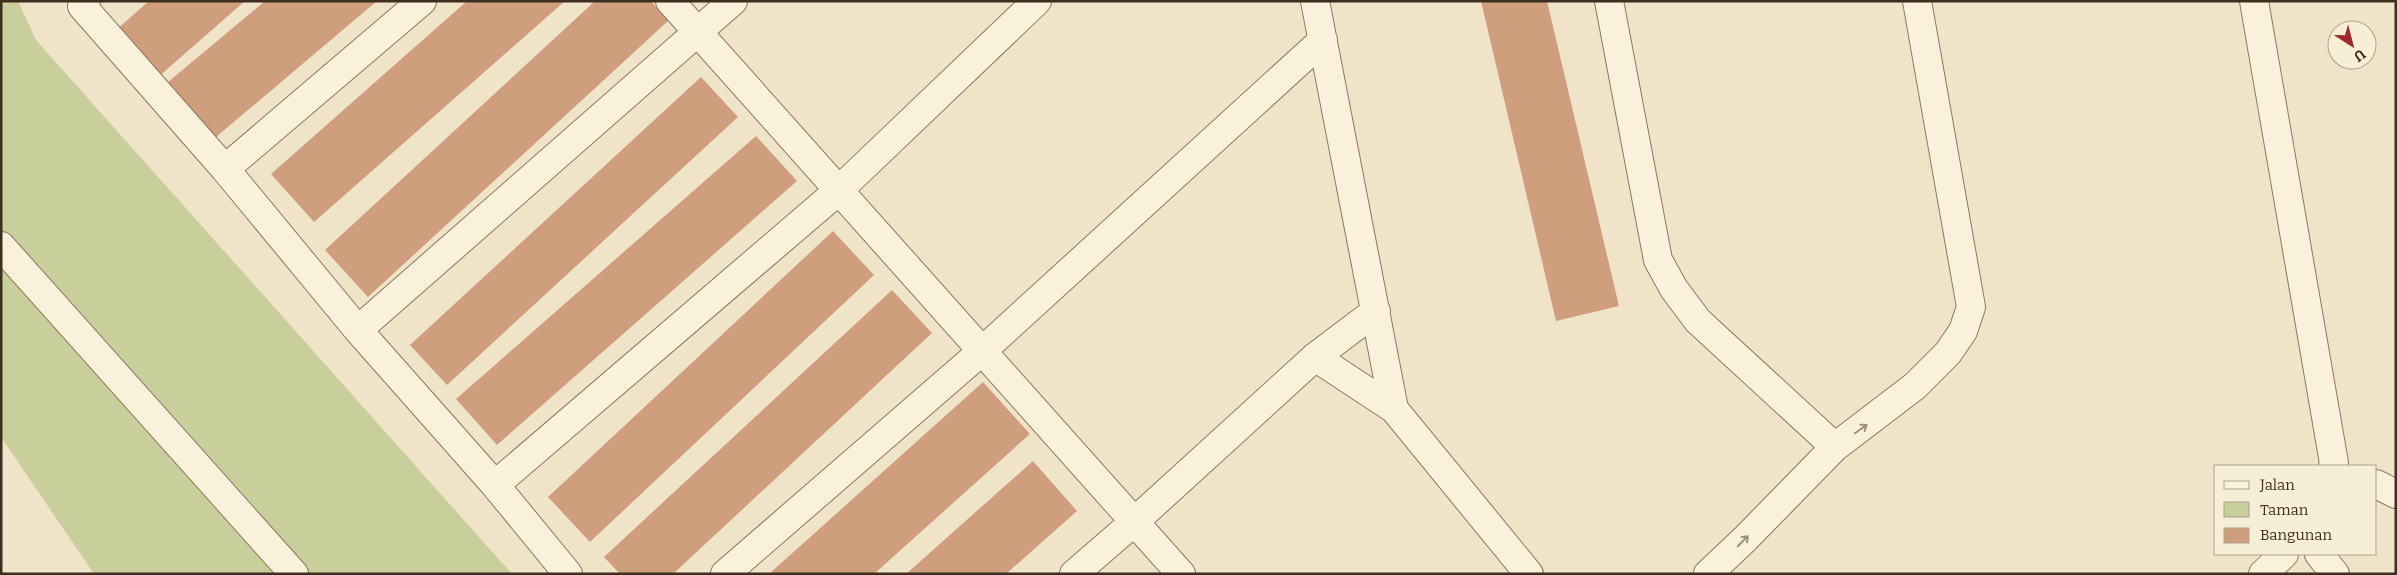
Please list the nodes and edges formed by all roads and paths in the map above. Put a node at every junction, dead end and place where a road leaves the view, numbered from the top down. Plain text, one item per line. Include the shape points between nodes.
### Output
1 (86, 1) edge
2 (422, 1) edge
3 (670, 1) edge
4 (734, 1) edge
5 (1037, 1) edge
6 (1316, 1) edge
7 (1609, 1) edge
8 (1917, 1) edge
9 (2254, 1) edge
10 (698, 33) junction
11 (1323, 40) junction
12 (225, 169) junction
13 (838, 191) junction
14 (1, 246) edge
15 (1376, 311) junction
16 (358, 330) junction
17 (982, 352) junction
18 (1315, 358) junction
19 (1394, 408) junction
20 (1835, 447) junction
21 (2336, 465) edge
22 (2377, 484) edge
23 (495, 485) junction
24 (2396, 494) edge
25 (1134, 522) junction
26 (2283, 555) edge
27 (2320, 555) edge
28 (1723, 569) edge
29 (294, 574) edge
30 (568, 574) edge
31 (725, 574) edge
32 (1074, 574) edge
33 (1181, 574) edge
34 (1529, 574) edge
35 (2263, 574) edge
36 (2335, 574) edge

1 - 12 street via 82,6
2 - 12 street
3 - 10 street
4 - 10 street
5 - 13 street
6 - 11 street
7 - 20 street via 1658,260 1674,289 1698,321
20 -> 8 street via 1915,386 1948,353 1963,331 1971,307
9 - 21 street
10 - 13 street
10 - 16 street
11 - 15 street
11 - 17 street
12 - 16 street
13 - 17 street
13 - 23 street
14 - 29 street
15 - 18 street
15 - 19 street
16 - 23 street
17 - 25 street
17 - 31 street
18 - 19 street
18 - 25 street
19 - 34 street
28 -> 20 street
22 - 24 street
23 - 30 street
25 - 32 street
25 - 33 street
26 - 35 street
27 - 36 street

